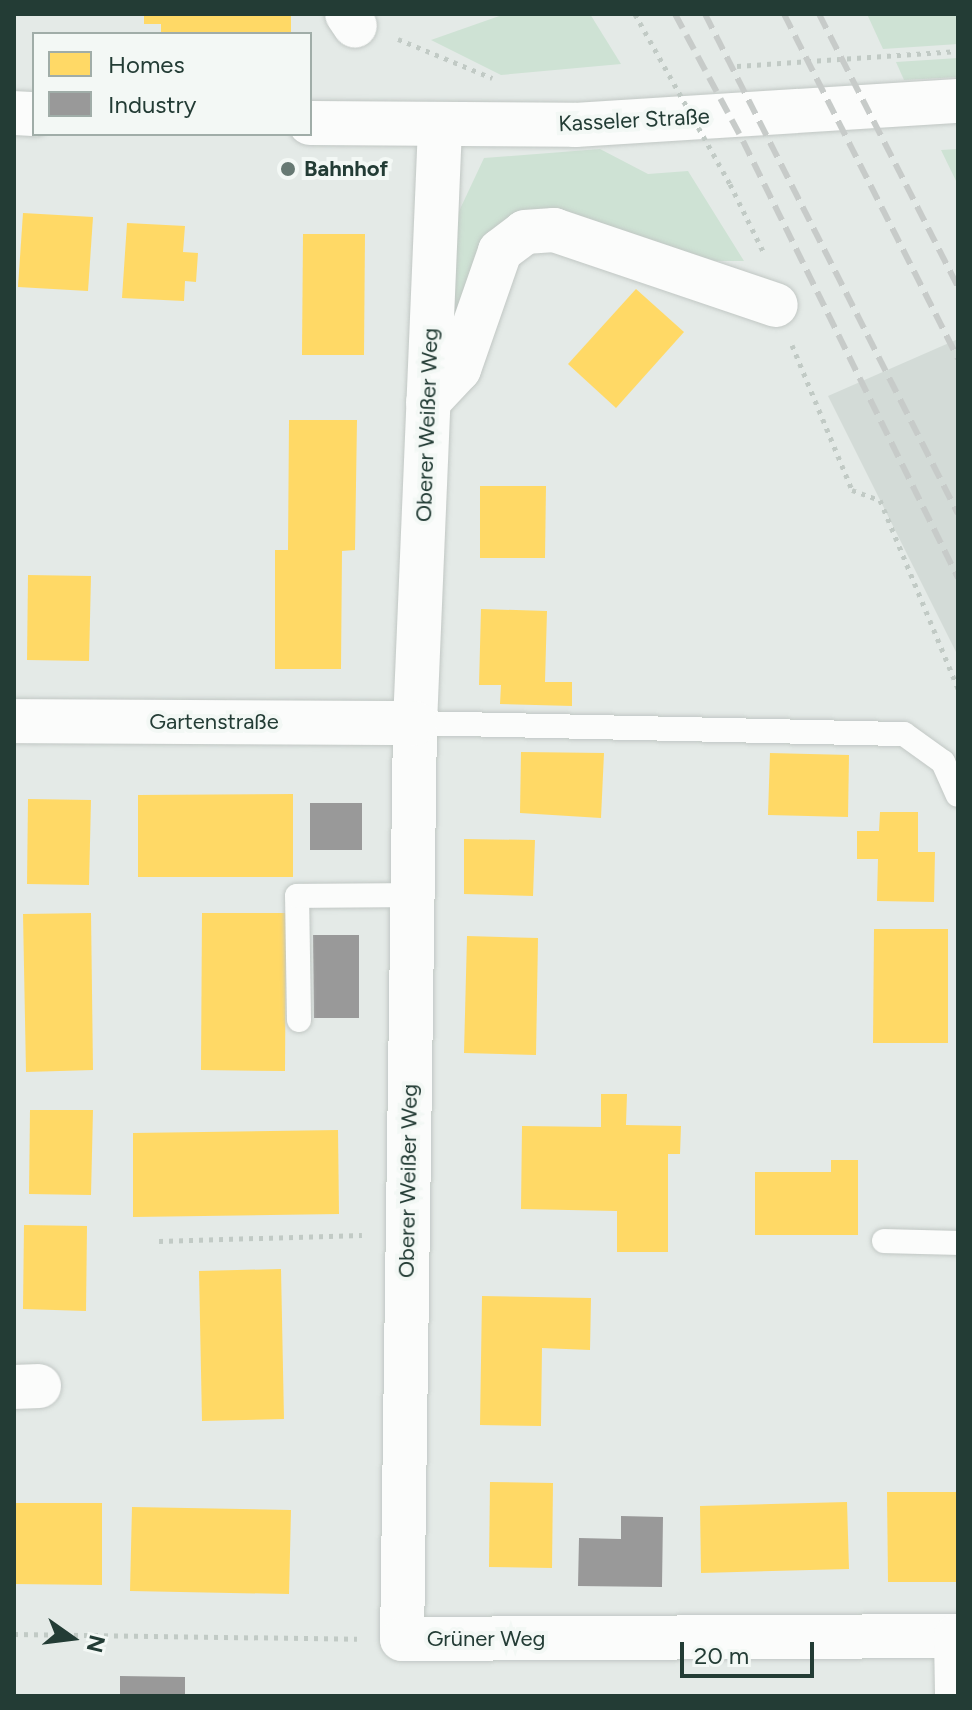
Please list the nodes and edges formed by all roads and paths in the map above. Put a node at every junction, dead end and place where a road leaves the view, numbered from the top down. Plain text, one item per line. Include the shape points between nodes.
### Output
1 (635, 14) edge
2 (351, 20) edge
3 (499, 81) dead end
4 (958, 101) edge
5 (312, 123) edge
6 (440, 127) junction
7 (776, 305) junction
8 (428, 402) junction
9 (958, 688) edge
10 (14, 721) edge
11 (415, 723) junction
12 (958, 795) edge
13 (412, 895) junction
14 (299, 1020) dead end
15 (408, 1233) junction
16 (159, 1241) dead end
17 (884, 1241) dead end
18 (958, 1243) edge
19 (14, 1634) edge
20 (957, 1636) edge
21 (402, 1639) junction
22 (957, 1696) edge

1 - 7 path, bridge via 776,277
2 - 3 path
4 - 6 street, Kasseler Straße via 575,125
5 - 6 street, Kasseler Straße
6 - 8 street, Oberer Weißer Weg
7 - 8 street via 554,230 525,232 500,251 459,369
7 - 9 path via 852,490 880,500
8 - 11 street, Oberer Weißer Weg
10 - 11 street, Gartenstraße
11 - 12 lane via 904,734 943,762
11 - 13 street, Oberer Weißer Weg
13 - 14 lane via 297,896
13 - 15 street, Oberer Weißer Weg
15 - 16 path
15 - 21 street, Oberer Weißer Weg
17 - 18 lane
19 - 21 path, Grüner Weg
20 - 21 street, Grüner Weg
20 - 22 street

